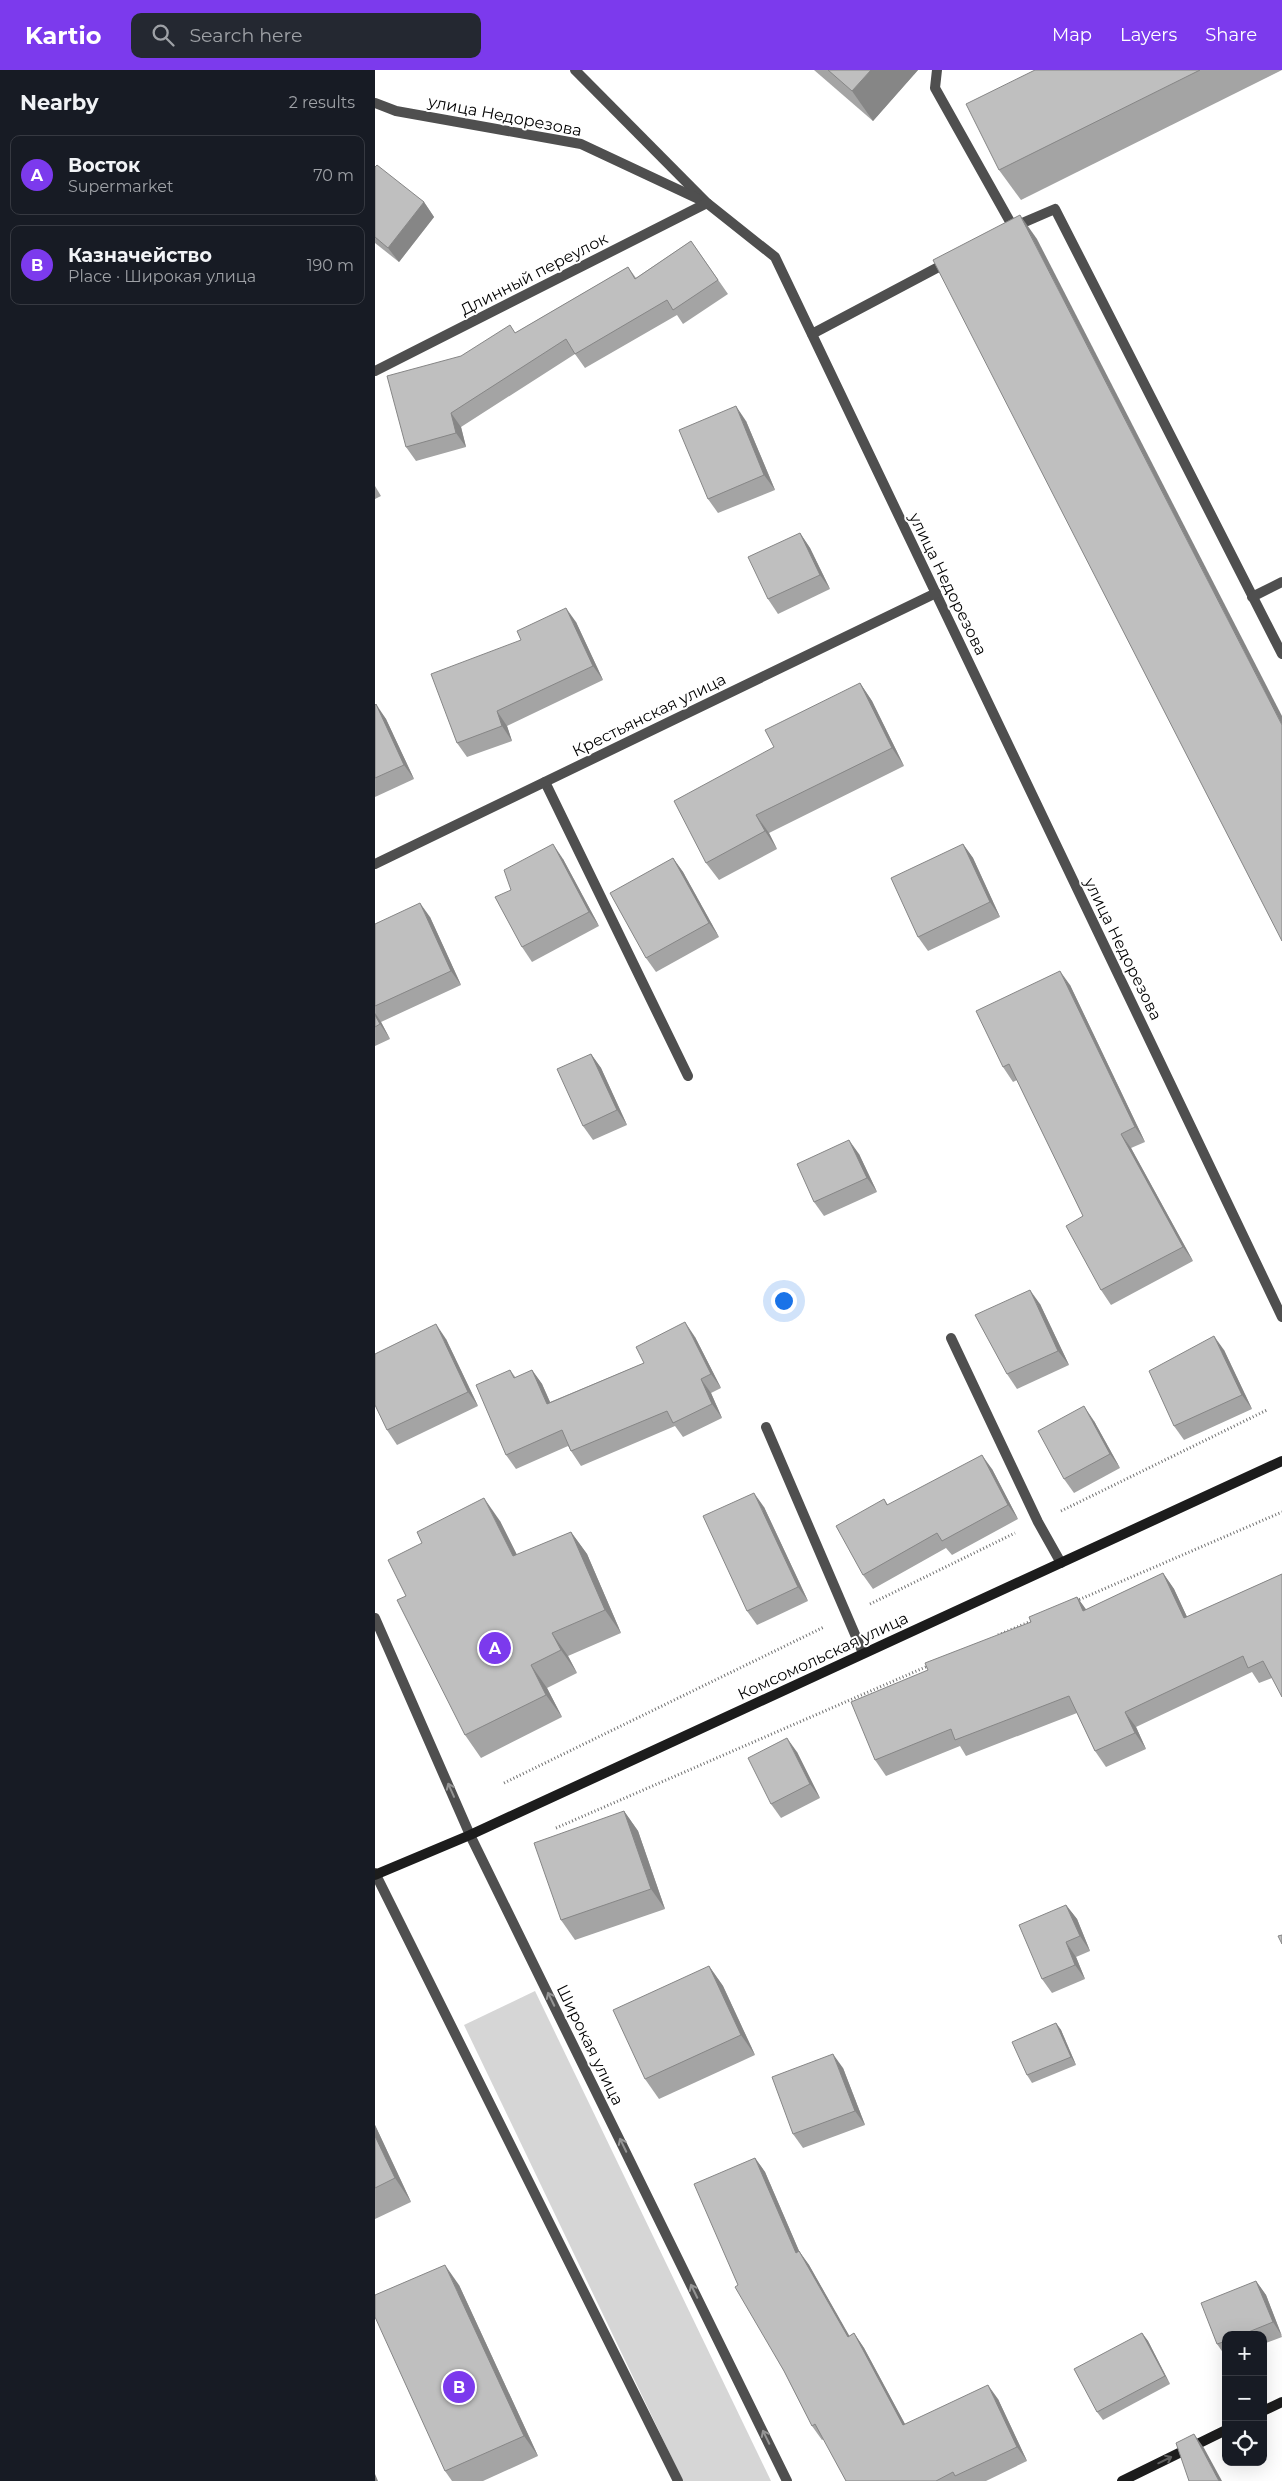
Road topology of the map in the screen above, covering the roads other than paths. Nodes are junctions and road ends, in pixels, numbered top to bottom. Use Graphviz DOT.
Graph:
graph roads {
  1 [pos="575,70"];
  2 [pos="937,70"];
  3 [pos="375,103"];
  4 [pos="707,203"];
  5 [pos="961,255"];
  6 [pos="812,334"];
  7 [pos="375,371"];
  8 [pos="1282,582"];
  9 [pos="936,593"];
  10 [pos="1252,597"];
  11 [pos="1282,654"];
  12 [pos="545,782"];
  13 [pos="375,864"];
  14 [pos="688,1076"];
  15 [pos="1282,1317"];
  16 [pos="951,1338"];
  17 [pos="766,1427"];
  18 [pos="1282,1461"];
  19 [pos="1061,1562"];
  20 [pos="375,1618"];
  21 [pos="863,1653"];
  22 [pos="470,1835"];
  23 [pos="375,1874"];
  24 [pos="1282,2402"];
  25 [pos="1267,2410"];
  26 [pos="1222,2432"];
  27 [pos="677,2481"];
  28 [pos="787,2481"];
  29 [pos="1122,2481"];
  1 -- 4 [label="street"];
  2 -- 10 [label="street"];
  3 -- 4 [label="street, улица Недорезова"];
  4 -- 6 [label="street, улица Недорезова"];
  4 -- 7 [label="street, Длинный переулок"];
  5 -- 6 [label="street"];
  6 -- 9 [label="street, улица Недорезова"];
  8 -- 10 [label="street"];
  9 -- 12 [label="street, Крестьянская улица"];
  9 -- 15 [label="street, улица Недорезова"];
  10 -- 11 [label="street"];
  12 -- 13 [label="street, Крестьянская улица"];
  12 -- 14 [label="street"];
  16 -- 19 [label="street"];
  17 -- 21 [label="street"];
  18 -- 19 [label="main road, Комсомольская улица"];
  19 -- 21 [label="main road, Комсомольская улица"];
  22 -- 20 [label="street, Широкая улица, one-way"];
  21 -- 22 [label="main road, Комсомольская улица"];
  22 -- 23 [label="main road, Комсомольская улица"];
  28 -- 22 [label="street, Широкая улица, one-way"];
  23 -- 27 [label="street"];
  24 -- 25 [label="main road"];
  29 -- 26 [label="main road, one-way"];
}
